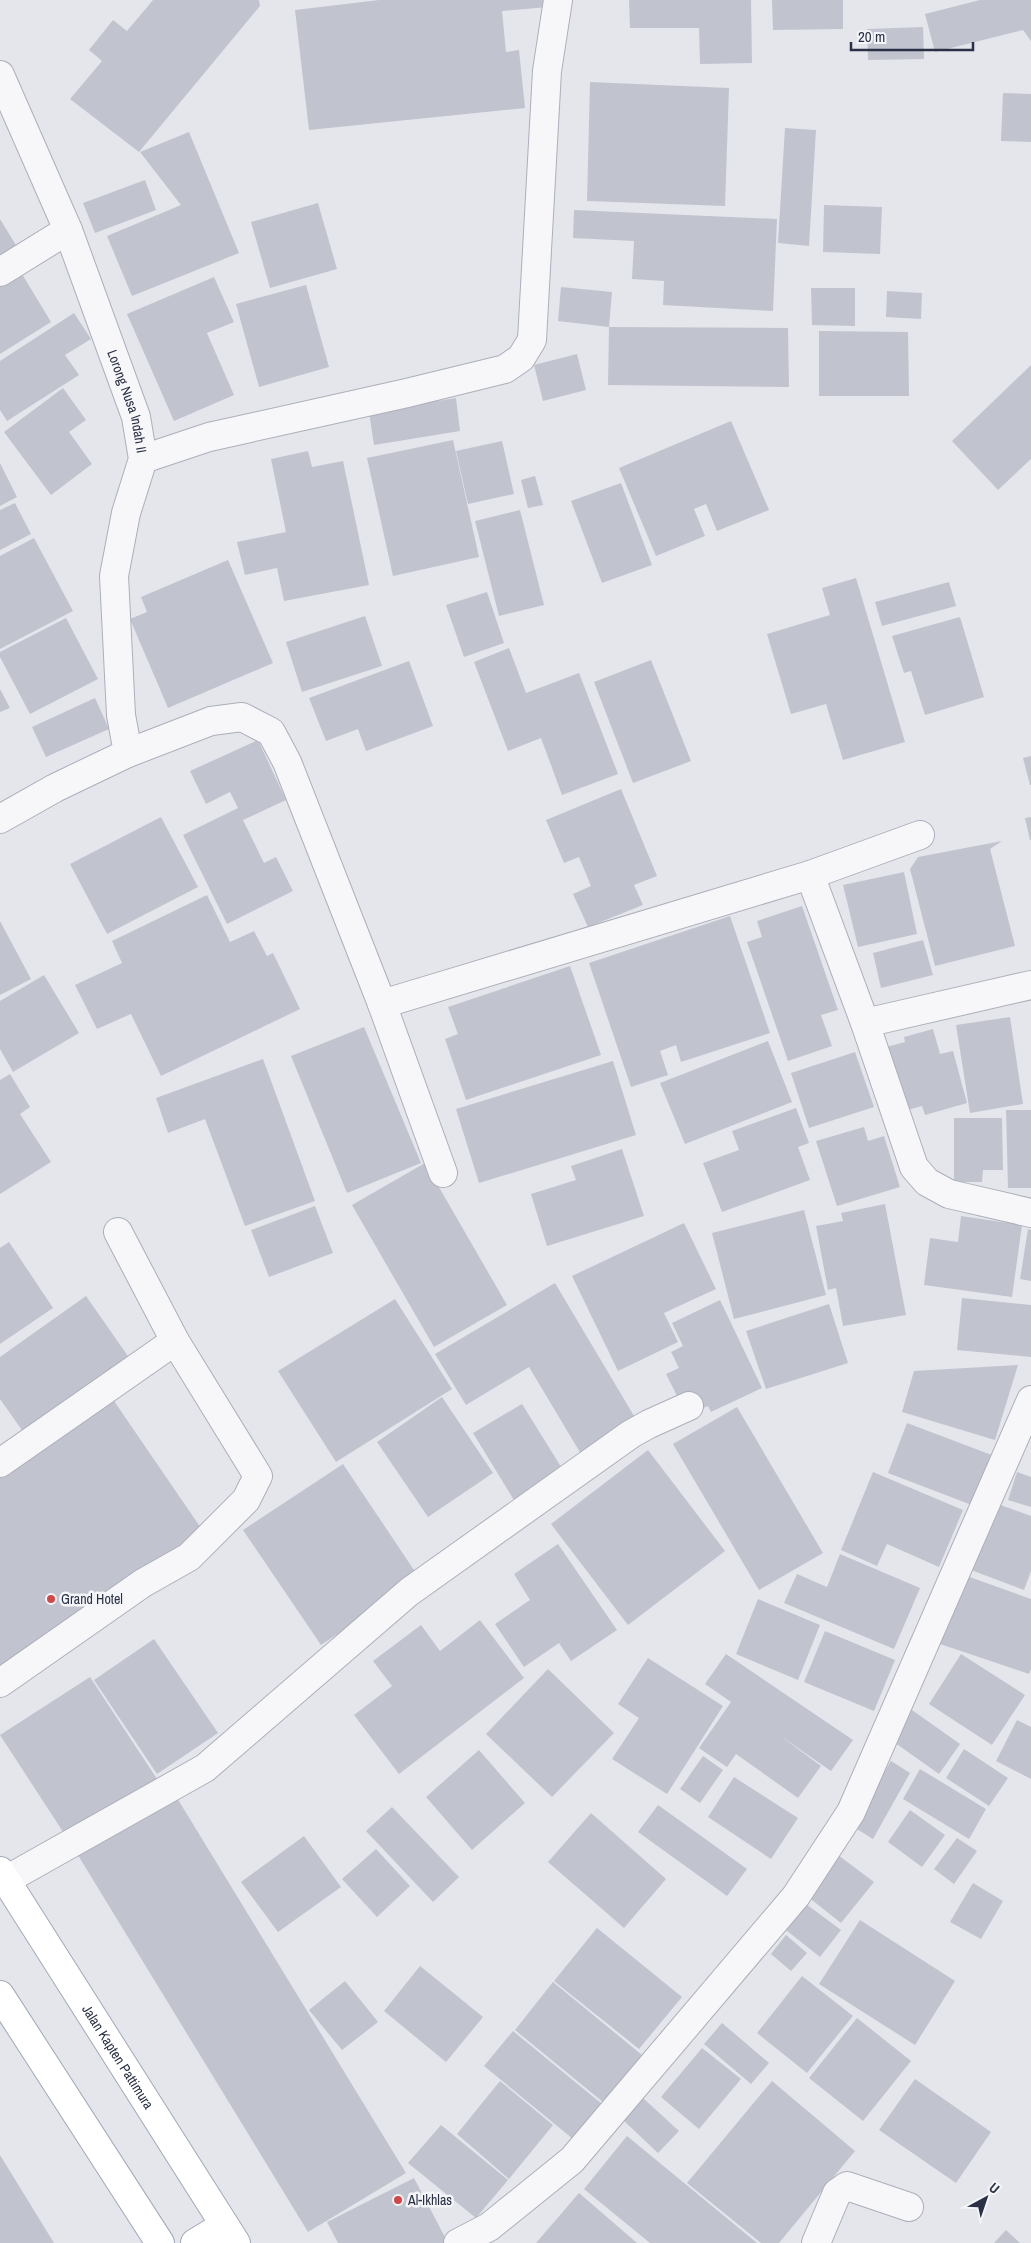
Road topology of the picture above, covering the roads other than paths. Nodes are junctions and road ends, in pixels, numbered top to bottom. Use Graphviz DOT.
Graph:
graph roads {
  1 [pos="558,0"];
  2 [pos="0,75"];
  3 [pos="68,230"];
  4 [pos="0,272"];
  5 [pos="143,459"];
  6 [pos="128,753"];
  7 [pos="0,819"];
  8 [pos="920,835"];
  9 [pos="810,875"];
  10 [pos="1031,986"];
  11 [pos="382,1004"];
  12 [pos="865,1023"];
  13 [pos="443,1173"];
  14 [pos="1031,1213"];
  15 [pos="118,1232"];
  16 [pos="175,1341"];
  17 [pos="1031,1400"];
  18 [pos="689,1406"];
  19 [pos="0,1463"];
  20 [pos="0,1683"];
  21 [pos="3,1876"];
  22 [pos="0,1995"];
  23 [pos="909,2207"];
  24 [pos="230,2234"];
  25 [pos="160,2243"];
  26 [pos="195,2243"];
  27 [pos="458,2243"];
  28 [pos="816,2243"];
  1 -- 5 [label="street"];
  2 -- 3 [label="street, Lorong Nusa Indah II"];
  3 -- 4 [label="street"];
  3 -- 5 [label="street, Lorong Nusa Indah II"];
  5 -- 6 [label="street, Lorong Nusa Indah II"];
  6 -- 7 [label="street"];
  6 -- 11 [label="street"];
  8 -- 9 [label="street"];
  9 -- 11 [label="street"];
  9 -- 12 [label="street"];
  10 -- 12 [label="street"];
  11 -- 13 [label="street"];
  12 -- 14 [label="street"];
  15 -- 16 [label="street"];
  16 -- 19 [label="street"];
  16 -- 20 [label="street"];
  17 -- 27 [label="street"];
  18 -- 21 [label="street"];
  21 -- 24 [label="main road, Jalan Kapten Pattimura"];
  22 -- 25 [label="main road"];
  23 -- 28 [label="street"];
  24 -- 26 [label="main road"];
}
